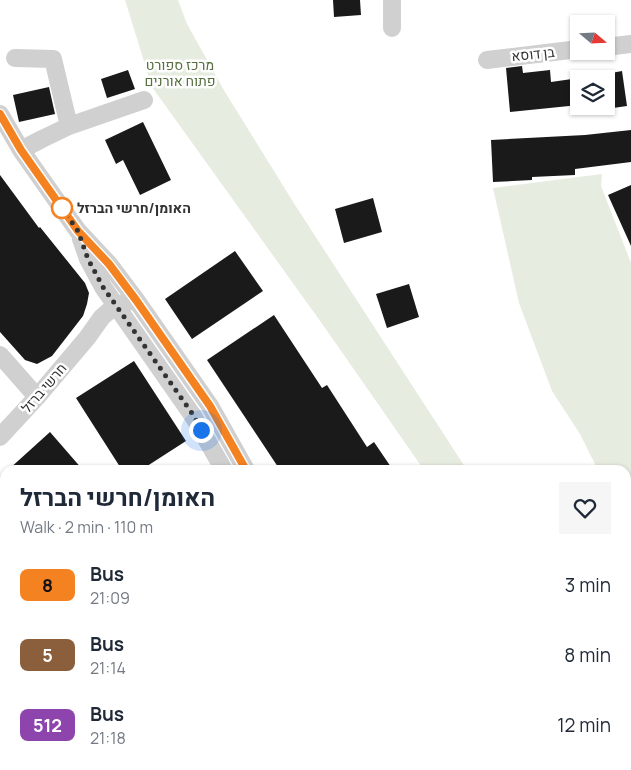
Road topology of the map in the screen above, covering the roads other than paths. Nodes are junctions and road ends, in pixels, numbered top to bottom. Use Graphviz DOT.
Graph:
graph roads {
  1 [pos="392,0"];
  2 [pos="392,28"];
  3 [pos="631,44"];
  4 [pos="615,46"];
  5 [pos="570,50"];
  6 [pos="15,58"];
  7 [pos="487,60"];
  8 [pos="144,100"];
  9 [pos="0,114"];
  10 [pos="69,126"];
  11 [pos="0,127"];
  12 [pos="21,150"];
  13 [pos="78,231"];
  14 [pos="136,300"];
  15 [pos="120,312"];
  16 [pos="0,355"];
  17 [pos="37,397"];
  18 [pos="0,437"];
  19 [pos="221,465"];
  20 [pos="243,465"];
  1 -- 2 [label="street"];
  3 -- 4 [label="street"];
  5 -- 7 [label="street, בן דוסא"];
  6 -- 10 [label="street"];
  8 -- 10 [label="street"];
  9 -- 12 [label="street"];
  10 -- 12 [label="street"];
  11 -- 12 [label="street"];
  12 -- 13 [label="street"];
  13 -- 14 [label="street"];
  13 -- 15 [label="street"];
  14 -- 15 [label="street, חרשי ברזל"];
  14 -- 20 [label="street"];
  15 -- 17 [label="street, חרשי ברזל"];
  15 -- 19 [label="street"];
  16 -- 17 [label="street"];
  17 -- 18 [label="street, חרשי ברזל"];
}
